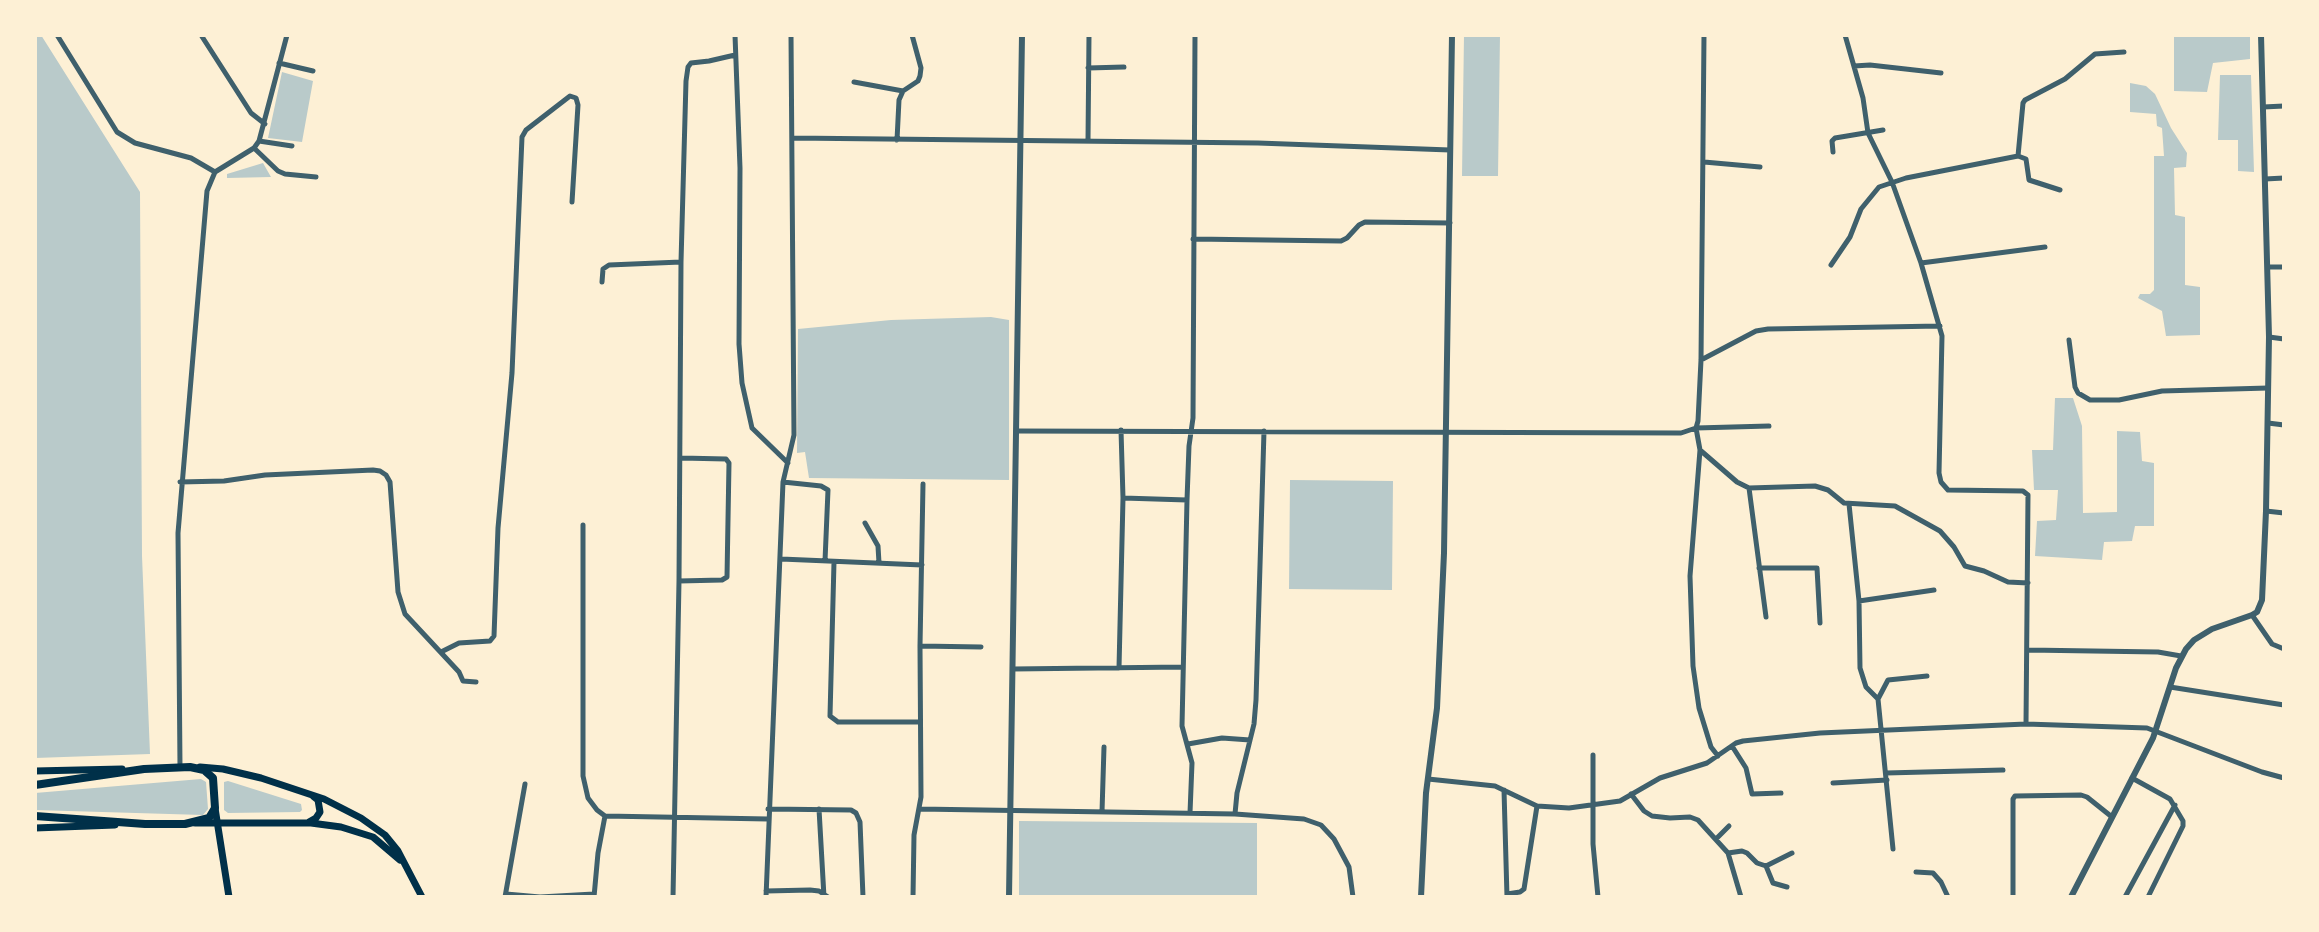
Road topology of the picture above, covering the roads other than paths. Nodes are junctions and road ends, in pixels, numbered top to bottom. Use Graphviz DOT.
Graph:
graph roads {
  1 [pos="57,35"];
  2 [pos="201,35"];
  3 [pos="287,35"];
  4 [pos="735,35"];
  5 [pos="791,35"];
  6 [pos="912,35"];
  7 [pos="1022,35"];
  8 [pos="1089,35"];
  9 [pos="1195,35"];
  10 [pos="1452,35"];
  11 [pos="1704,35"];
  12 [pos="1845,35"];
  13 [pos="2261,35"];
  14 [pos="2124,52"];
  15 [pos="735,55"];
  16 [pos="279,63"];
  17 [pos="1854,66"];
  18 [pos="1124,67"];
  19 [pos="1088,68"];
  20 [pos="313,71"];
  21 [pos="1941,73"];
  22 [pos="853,82"];
  23 [pos="902,91"];
  24 [pos="2284,106"];
  25 [pos="2263,107"];
  26 [pos="265,124"];
  27 [pos="1883,130"];
  28 [pos="1868,133"];
  29 [pos="792,138"];
  30 [pos="897,140"];
  31 [pos="1020,140"];
  32 [pos="259,141"];
  33 [pos="1088,141"];
  34 [pos="1194,142"];
  35 [pos="292,146"];
  36 [pos="254,148"];
  37 [pos="1450,150"];
  38 [pos="1833,152"];
  39 [pos="2018,156"];
  40 [pos="1704,162"];
  41 [pos="1760,167"];
  42 [pos="215,172"];
  43 [pos="316,177"];
  44 [pos="2284,178"];
  45 [pos="2265,179"];
  46 [pos="1892,182"];
  47 [pos="2060,190"];
  48 [pos="572,202"];
  49 [pos="1450,223"];
  50 [pos="1193,239"];
  51 [pos="2045,247"];
  52 [pos="681,262"];
  53 [pos="1921,263"];
  54 [pos="1831,265"];
  55 [pos="2268,267"];
  56 [pos="2284,267"];
  57 [pos="601,282"];
  58 [pos="1940,326"];
  59 [pos="2269,337"];
  60 [pos="2284,339"];
  61 [pos="2069,340"];
  62 [pos="1701,360"];
  63 [pos="2268,388"];
  64 [pos="2268,423"];
  65 [pos="2284,425"];
  66 [pos="1769,426"];
  67 [pos="1696,429"];
  68 [pos="1121,430"];
  69 [pos="1016,431"];
  70 [pos="1192,431"];
  71 [pos="1264,431"];
  72 [pos="1445,433"];
  73 [pos="1700,450"];
  74 [pos="681,458"];
  75 [pos="788,463"];
  76 [pos="180,482"];
  77 [pos="783,482"];
  78 [pos="923,484"];
  79 [pos="1749,488"];
  80 [pos="1123,498"];
  81 [pos="1187,500"];
  82 [pos="1849,504"];
  83 [pos="2266,511"];
  84 [pos="2284,513"];
  85 [pos="865,523"];
  86 [pos="583,525"];
  87 [pos="781,559"];
  88 [pos="825,561"];
  89 [pos="834,562"];
  90 [pos="879,563"];
  91 [pos="922,565"];
  92 [pos="1759,568"];
  93 [pos="680,581"];
  94 [pos="2028,583"];
  95 [pos="1934,590"];
  96 [pos="1858,601"];
  97 [pos="2252,615"];
  98 [pos="1766,617"];
  99 [pos="1820,623"];
  100 [pos="920,646"];
  101 [pos="981,647"];
  102 [pos="2284,649"];
  103 [pos="2028,650"];
  104 [pos="441,652"];
  105 [pos="2181,656"];
  106 [pos="1183,667"];
  107 [pos="1119,668"];
  108 [pos="1013,669"];
  109 [pos="1927,677"];
  110 [pos="475,682"];
  111 [pos="2170,687"];
  112 [pos="1878,699"];
  113 [pos="2284,705"];
  114 [pos="919,722"];
  115 [pos="2026,724"];
  116 [pos="1882,730"];
  117 [pos="2157,730"];
  118 [pos="1250,740"];
  119 [pos="1188,744"];
  120 [pos="1732,746"];
  121 [pos="1104,747"];
  122 [pos="1593,755"];
  123 [pos="1718,755"];
  124 [pos="180,767"];
  125 [pos="190,767"];
  126 [pos="144,769"];
  127 [pos="35,771"];
  128 [pos="2003,771"];
  129 [pos="1887,776"];
  130 [pos="2132,778"];
  131 [pos="2284,778"];
  132 [pos="1428,779"];
  133 [pos="1833,783"];
  134 [pos="524,784"];
  135 [pos="35,785"];
  136 [pos="1504,790"];
  137 [pos="1781,793"];
  138 [pos="1631,794"];
  139 [pos="312,795"];
  140 [pos="1593,805"];
  141 [pos="2175,805"];
  142 [pos="1537,806"];
  143 [pos="215,808"];
  144 [pos="768,809"];
  145 [pos="820,809"];
  146 [pos="919,809"];
  147 [pos="1011,811"];
  148 [pos="1102,812"];
  149 [pos="1190,813"];
  150 [pos="1236,814"];
  151 [pos="35,816"];
  152 [pos="605,816"];
  153 [pos="674,817"];
  154 [pos="2112,817"];
  155 [pos="768,819"];
  156 [pos="216,823"];
  157 [pos="305,823"];
  158 [pos="145,824"];
  159 [pos="185,824"];
  160 [pos="1729,826"];
  161 [pos="35,828"];
  162 [pos="1716,839"];
  163 [pos="1893,849"];
  164 [pos="1728,853"];
  165 [pos="1792,853"];
  166 [pos="1766,866"];
  167 [pos="1916,873"];
  168 [pos="412,875"];
  169 [pos="1787,887"];
  170 [pos="766,894"];
  171 [pos="1507,895"];
  172 [pos="505,896"];
  173 [pos="594,896"];
  174 [pos="826,896"];
  175 [pos="229,897"];
  176 [pos="422,897"];
  177 [pos="673,897"];
  178 [pos="863,897"];
  179 [pos="913,897"];
  180 [pos="1009,897"];
  181 [pos="1353,897"];
  182 [pos="1421,897"];
  183 [pos="1598,897"];
  184 [pos="1741,897"];
  185 [pos="1948,897"];
  186 [pos="2013,897"];
  187 [pos="2071,897"];
  188 [pos="2124,897"];
  189 [pos="2148,897"];
  1 -- 42 [label="street"];
  2 -- 26 [label="street"];
  3 -- 16 [label="street"];
  4 -- 15 [label="street"];
  5 -- 29 [label="street"];
  6 -- 23 [label="street"];
  7 -- 31 [label="street"];
  8 -- 19 [label="street"];
  9 -- 34 [label="street"];
  10 -- 37 [label="street"];
  11 -- 40 [label="street"];
  12 -- 17 [label="street"];
  13 -- 25 [label="street"];
  14 -- 39 [label="street"];
  15 -- 52 [label="street"];
  15 -- 75 [label="street"];
  16 -- 20 [label="street"];
  16 -- 26 [label="street"];
  17 -- 21 [label="street"];
  17 -- 28 [label="street"];
  18 -- 19 [label="street"];
  19 -- 33 [label="street"];
  22 -- 23 [label="street"];
  23 -- 30 [label="street"];
  24 -- 25 [label="street"];
  25 -- 45 [label="street"];
  26 -- 32 [label="street"];
  27 -- 28 [label="street"];
  28 -- 38 [label="street"];
  28 -- 46 [label="street"];
  29 -- 30 [label="street"];
  29 -- 75 [label="street"];
  30 -- 31 [label="street"];
  31 -- 33 [label="street"];
  31 -- 69 [label="street"];
  32 -- 35 [label="street"];
  32 -- 36 [label="street"];
  33 -- 34 [label="street"];
  34 -- 37 [label="street"];
  34 -- 50 [label="street"];
  36 -- 42 [label="street"];
  36 -- 43 [label="street"];
  37 -- 49 [label="street"];
  39 -- 46 [label="street"];
  39 -- 47 [label="street"];
  40 -- 41 [label="street"];
  40 -- 62 [label="street"];
  42 -- 76 [label="street"];
  44 -- 45 [label="street"];
  45 -- 55 [label="street"];
  46 -- 53 [label="street"];
  46 -- 54 [label="street"];
  48 -- 104 [label="street"];
  49 -- 50 [label="street"];
  49 -- 72 [label="street"];
  50 -- 70 [label="street"];
  51 -- 53 [label="street"];
  52 -- 57 [label="street"];
  52 -- 74 [label="street"];
  53 -- 58 [label="street"];
  55 -- 56 [label="street"];
  55 -- 59 [label="street"];
  58 -- 62 [label="street"];
  58 -- 94 [label="street"];
  59 -- 60 [label="street"];
  59 -- 63 [label="street"];
  61 -- 63 [label="street"];
  62 -- 67 [label="street"];
  63 -- 64 [label="street"];
  64 -- 65 [label="street"];
  64 -- 83 [label="street"];
  66 -- 67 [label="street"];
  67 -- 72 [label="street"];
  67 -- 73 [label="street"];
  68 -- 69 [label="street"];
  68 -- 70 [label="street"];
  68 -- 80 [label="street"];
  69 -- 108 [label="street"];
  70 -- 71 [label="street"];
  70 -- 81 [label="street"];
  71 -- 72 [label="street"];
  71 -- 118 [label="street"];
  72 -- 132 [label="street"];
  73 -- 79 [label="street"];
  73 -- 123 [label="street"];
  74 -- 93 [label="street"];
  74 -- 93 [label="street"];
  75 -- 77 [label="street"];
  76 -- 104 [label="street"];
  76 -- 124 [label="street"];
  77 -- 87 [label="street"];
  77 -- 88 [label="street"];
  78 -- 91 [label="street"];
  79 -- 82 [label="street"];
  79 -- 92 [label="street"];
  80 -- 81 [label="street"];
  80 -- 107 [label="street"];
  81 -- 106 [label="street"];
  82 -- 94 [label="street"];
  82 -- 96 [label="street"];
  83 -- 84 [label="street"];
  83 -- 97 [label="street"];
  85 -- 90 [label="street"];
  86 -- 152 [label="street"];
  87 -- 88 [label="street"];
  87 -- 144 [label="street"];
  88 -- 89 [label="street"];
  89 -- 90 [label="street"];
  89 -- 114 [label="street"];
  90 -- 91 [label="street"];
  91 -- 100 [label="street"];
  92 -- 98 [label="street"];
  92 -- 99 [label="street"];
  93 -- 153 [label="street"];
  94 -- 103 [label="street"];
  95 -- 96 [label="street"];
  96 -- 112 [label="street"];
  97 -- 102 [label="street"];
  97 -- 105 [label="street"];
  100 -- 101 [label="street"];
  100 -- 114 [label="street"];
  103 -- 105 [label="street"];
  103 -- 115 [label="street"];
  104 -- 110 [label="street"];
  105 -- 111 [label="street"];
  106 -- 107 [label="street"];
  106 -- 119 [label="street"];
  107 -- 108 [label="street"];
  108 -- 147 [label="street"];
  109 -- 112 [label="street"];
  111 -- 113 [label="street"];
  111 -- 117 [label="street"];
  112 -- 116 [label="street"];
  114 -- 146 [label="street"];
  115 -- 116 [label="street"];
  115 -- 117 [label="street"];
  116 -- 120 [label="street"];
  116 -- 129 [label="street"];
  117 -- 130 [label="street"];
  117 -- 131 [label="street"];
  118 -- 119 [label="street"];
  118 -- 150 [label="street"];
  119 -- 149 [label="street"];
  120 -- 123 [label="street"];
  120 -- 137 [label="street"];
  121 -- 148 [label="street"];
  122 -- 140 [label="street"];
  123 -- 138 [label="street"];
  124 -- 125 [label="main road"];
  124 -- 126 [label="main road"];
  125 -- 139 [label="main road"];
  125 -- 143 [label="main road"];
  126 -- 127 [label="main road"];
  126 -- 135 [label="main road"];
  128 -- 129 [label="street"];
  129 -- 133 [label="street"];
  129 -- 163 [label="street"];
  130 -- 141 [label="street"];
  130 -- 154 [label="street"];
  132 -- 136 [label="street"];
  132 -- 182 [label="street"];
  134 -- 172 [label="street"];
  136 -- 142 [label="street"];
  136 -- 171 [label="street"];
  138 -- 140 [label="street"];
  138 -- 162 [label="street"];
  139 -- 157 [label="main road"];
  139 -- 168 [label="main road"];
  140 -- 142 [label="street"];
  140 -- 183 [label="street"];
  141 -- 188 [label="street"];
  141 -- 189 [label="street"];
  142 -- 171 [label="street"];
  143 -- 156 [label="main road"];
  143 -- 159 [label="main road"];
  144 -- 145 [label="street"];
  144 -- 155 [label="street"];
  145 -- 174 [label="street"];
  145 -- 178 [label="street"];
  146 -- 147 [label="street"];
  146 -- 179 [label="street"];
  147 -- 148 [label="street"];
  147 -- 180 [label="street"];
  148 -- 149 [label="street"];
  149 -- 150 [label="street"];
  150 -- 181 [label="street"];
  151 -- 158 [label="main road"];
  152 -- 153 [label="street"];
  152 -- 173 [label="street"];
  153 -- 155 [label="street"];
  153 -- 177 [label="street"];
  154 -- 186 [label="street"];
  154 -- 187 [label="street"];
  155 -- 170 [label="street"];
  156 -- 157 [label="main road"];
  156 -- 159 [label="main road"];
  156 -- 175 [label="main road"];
  157 -- 168 [label="main road"];
  158 -- 159 [label="main road"];
  158 -- 161 [label="main road"];
  160 -- 162 [label="street"];
  162 -- 164 [label="street"];
  164 -- 166 [label="street"];
  164 -- 184 [label="street"];
  165 -- 166 [label="street"];
  166 -- 169 [label="street"];
  167 -- 185 [label="street"];
  168 -- 176 [label="main road"];
  170 -- 174 [label="street"];
  172 -- 173 [label="street"];
}
